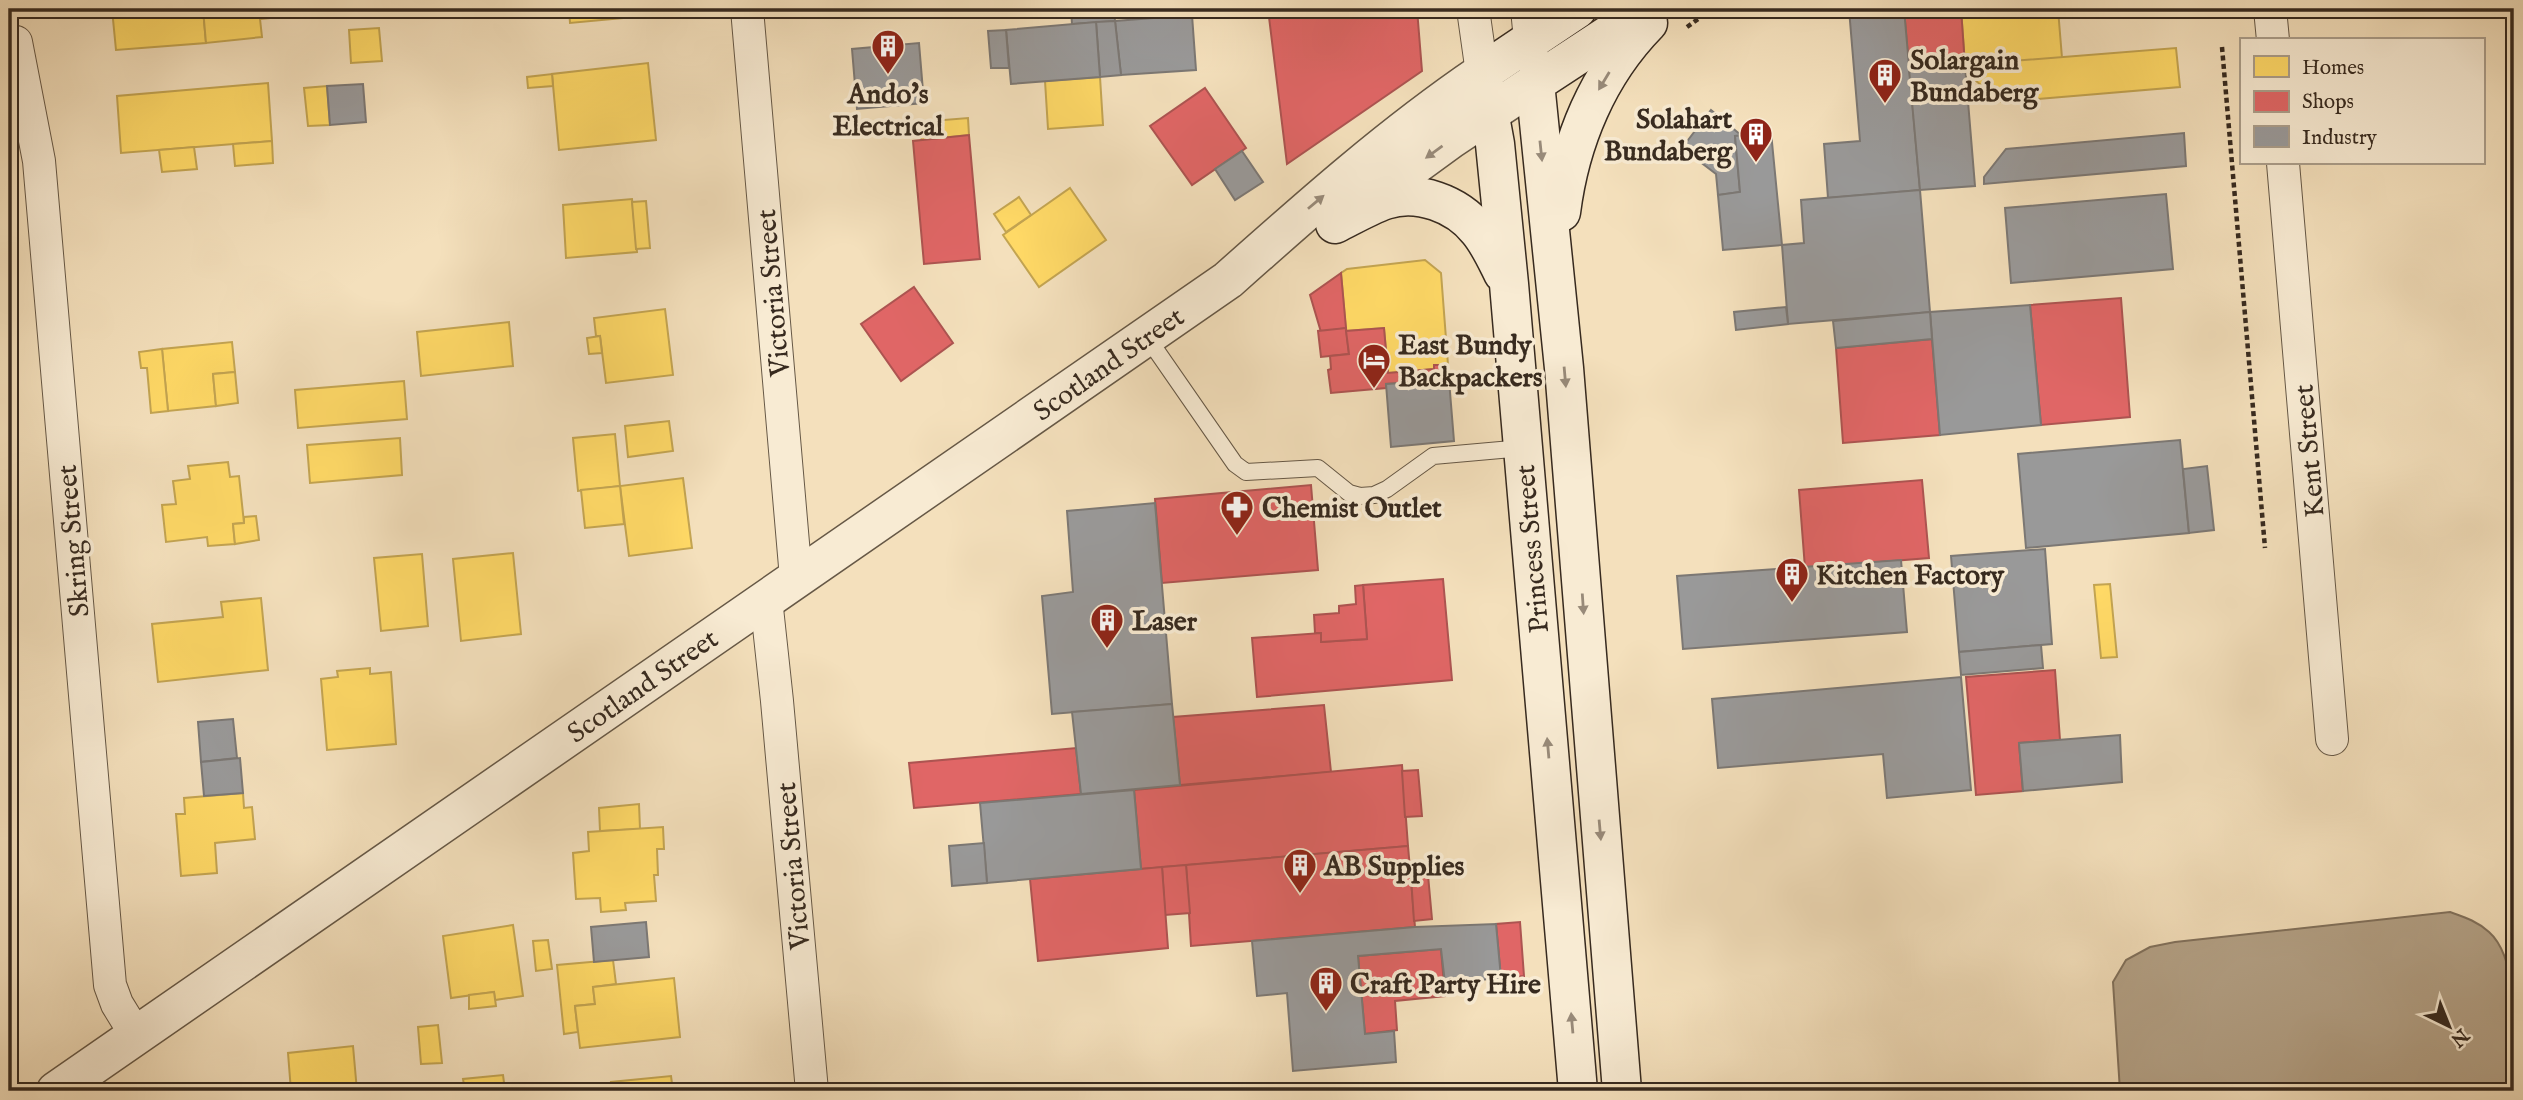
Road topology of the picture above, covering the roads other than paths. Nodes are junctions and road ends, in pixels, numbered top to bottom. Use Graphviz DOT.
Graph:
graph roads {
  1 [pos="747,9"];
  2 [pos="1473,9"];
  3 [pos="1577,9"];
  4 [pos="1647,9"];
  5 [pos="1662,9"];
  6 [pos="2270,9"];
  7 [pos="1529,25"];
  8 [pos="2273,38"];
  9 [pos="16,43"];
  10 [pos="1482,73"];
  11 [pos="1535,83"];
  12 [pos="1490,113"];
  13 [pos="2283,164"];
  14 [pos="1335,224"];
  15 [pos="1554,267"];
  16 [pos="1228,280"];
  17 [pos="1510,284"];
  18 [pos="1147,337"];
  19 [pos="1522,448"];
  20 [pos="781,588"];
  21 [pos="2332,739"];
  22 [pos="136,1035"];
  23 [pos="56,1091"];
  24 [pos="812,1091"];
  25 [pos="1578,1091"];
  26 [pos="1622,1091"];
  1 -- 20 [label="street, Victoria Street"];
  2 -- 10 [label="street, Princess Street"];
  3 -- 7 [label="main road, Scotland Street"];
  4 -- 11 [label="main road, Scotland Street"];
  5 -- 15 [label="main road, one-way"];
  6 -- 8 [label="street"];
  7 -- 10 [label="main road, Scotland Street"];
  7 -- 11 [label="street, Princess Street"];
  9 -- 22 [label="street, Skring Street"];
  10 -- 12 [label="main road, Princess Street"];
  16 -- 10 [label="main road, Scotland Street, one-way"];
  11 -- 12 [label="main road, Scotland Street"];
  11 -- 15 [label="main road, Princess Street, one-way"];
  12 -- 14 [label="main road, Scotland Street, one-way"];
  12 -- 17 [label="main road, Princess Street"];
  13 -- 21 [label="street, Kent Street"];
  14 -- 16 [label="main road, Scotland Street"];
  14 -- 17 [label="main road"];
  15 -- 26 [label="main road, Princess Street, one-way"];
  16 -- 18 [label="main road, Scotland Street"];
  17 -- 19 [label="main road, Princess Street"];
  18 -- 19 [label="lane"];
  18 -- 20 [label="main road, Scotland Street"];
  25 -- 19 [label="main road, Princess Street, one-way"];
  20 -- 22 [label="main road, Scotland Street"];
  20 -- 24 [label="street, Victoria Street"];
  22 -- 23 [label="main road, Scotland Street"];
}
